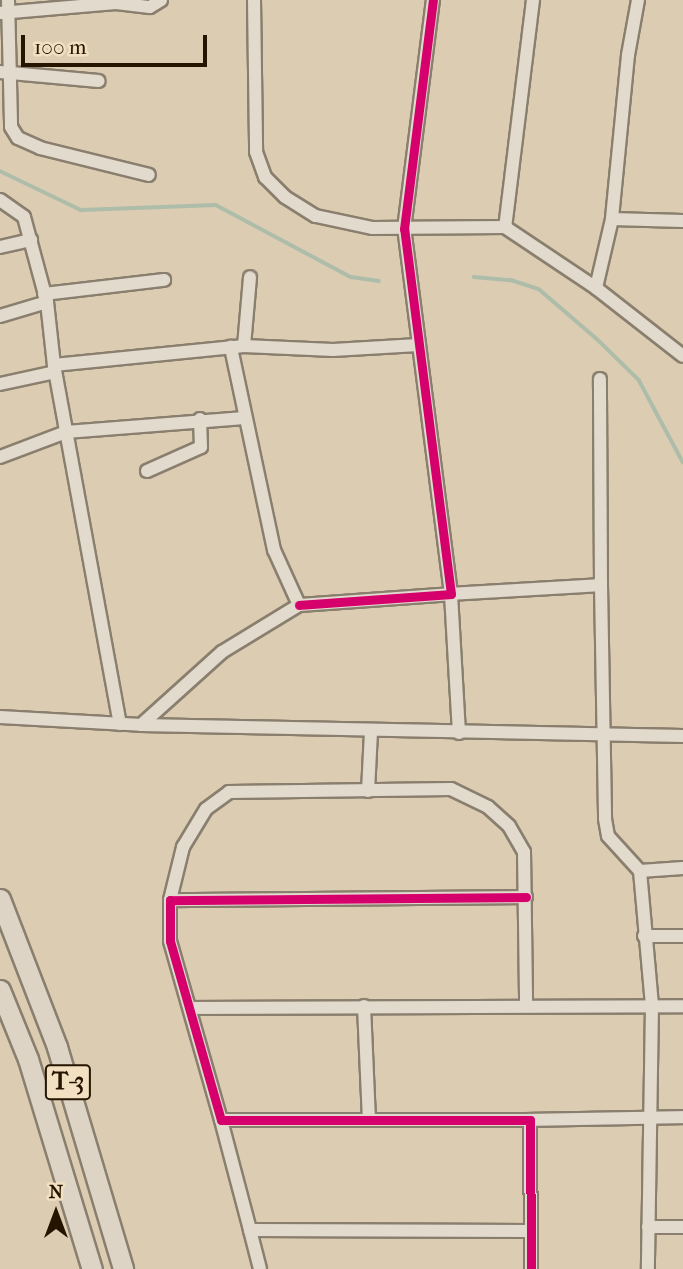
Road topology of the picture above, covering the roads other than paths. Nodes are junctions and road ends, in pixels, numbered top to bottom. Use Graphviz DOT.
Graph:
graph roads {
  1 [pos="8,0"];
  2 [pos="162,0"];
  3 [pos="254,0"];
  4 [pos="433,0"];
  5 [pos="533,0"];
  6 [pos="638,0"];
  7 [pos="5,14"];
  8 [pos="6,72"];
  9 [pos="99,81"];
  10 [pos="149,175"];
  11 [pos="0,200"];
  12 [pos="612,219"];
  13 [pos="683,221"];
  14 [pos="505,227"];
  15 [pos="404,229"];
  16 [pos="31,240"];
  17 [pos="0,247"];
  18 [pos="250,277"];
  19 [pos="164,280"];
  20 [pos="596,288"];
  21 [pos="46,298"];
  22 [pos="0,316"];
  23 [pos="418,345"];
  24 [pos="237,347"];
  25 [pos="683,356"];
  26 [pos="55,369"];
  27 [pos="600,379"];
  28 [pos="0,384"];
  29 [pos="244,418"];
  30 [pos="200,419"];
  31 [pos="66,432"];
  32 [pos="0,457"];
  33 [pos="147,471"];
  34 [pos="601,585"];
  35 [pos="452,594"];
  36 [pos="299,605"];
  37 [pos="0,718"];
  38 [pos="120,724"];
  39 [pos="141,725"];
  40 [pos="371,731"];
  41 [pos="459,733"];
  42 [pos="606,735"];
  43 [pos="683,736"];
  44 [pos="368,791"];
  45 [pos="683,869"];
  46 [pos="640,871"];
  47 [pos="526,897"];
  48 [pos="0,900"];
  49 [pos="170,901"];
  50 [pos="644,936"];
  51 [pos="683,936"];
  52 [pos="0,990"];
  53 [pos="526,1004"];
  54 [pos="364,1006"];
  55 [pos="652,1006"];
  56 [pos="683,1006"];
  57 [pos="191,1008"];
  58 [pos="648,1117"];
  59 [pos="683,1117"];
  60 [pos="221,1120"];
  61 [pos="369,1120"];
  62 [pos="530,1120"];
  63 [pos="648,1227"];
  64 [pos="683,1227"];
  65 [pos="250,1230"];
  66 [pos="530,1231"];
  67 [pos="92,1269"];
  68 [pos="123,1269"];
  69 [pos="260,1269"];
  70 [pos="531,1269"];
  71 [pos="648,1269"];
  1 -- 7 [label="street"];
  2 -- 7 [label="street"];
  3 -- 15 [label="street"];
  4 -- 15 [label="street"];
  5 -- 14 [label="street"];
  6 -- 12 [label="street"];
  7 -- 8 [label="street"];
  8 -- 9 [label="street"];
  8 -- 10 [label="street"];
  11 -- 16 [label="street"];
  12 -- 13 [label="street"];
  12 -- 20 [label="street"];
  14 -- 15 [label="street"];
  14 -- 20 [label="street"];
  15 -- 23 [label="street"];
  16 -- 17 [label="street"];
  16 -- 21 [label="street"];
  18 -- 24 [label="street"];
  19 -- 21 [label="street"];
  20 -- 25 [label="street"];
  21 -- 22 [label="street"];
  21 -- 26 [label="street"];
  23 -- 24 [label="street"];
  23 -- 35 [label="street"];
  24 -- 26 [label="street"];
  24 -- 29 [label="street"];
  26 -- 28 [label="street"];
  26 -- 31 [label="street"];
  27 -- 34 [label="street"];
  29 -- 30 [label="street"];
  29 -- 36 [label="street"];
  30 -- 31 [label="street"];
  30 -- 33 [label="street"];
  31 -- 32 [label="street"];
  31 -- 38 [label="street"];
  34 -- 35 [label="street"];
  34 -- 42 [label="street"];
  35 -- 36 [label="street"];
  35 -- 41 [label="street"];
  36 -- 39 [label="street"];
  37 -- 38 [label="street"];
  38 -- 39 [label="street"];
  39 -- 40 [label="street"];
  40 -- 41 [label="street"];
  40 -- 44 [label="street"];
  41 -- 42 [label="street"];
  42 -- 43 [label="street"];
  42 -- 46 [label="street"];
  44 -- 47 [label="street"];
  44 -- 49 [label="street"];
  45 -- 46 [label="street"];
  46 -- 50 [label="street"];
  47 -- 49 [label="street"];
  47 -- 53 [label="street"];
  48 -- 68 [label="main road, T-3"];
  49 -- 57 [label="street"];
  50 -- 51 [label="street"];
  50 -- 55 [label="street"];
  52 -- 67 [label="main road, T-3"];
  53 -- 54 [label="street"];
  53 -- 55 [label="street"];
  54 -- 57 [label="street"];
  54 -- 61 [label="street"];
  55 -- 56 [label="street"];
  55 -- 58 [label="street"];
  57 -- 60 [label="street"];
  58 -- 59 [label="street"];
  58 -- 62 [label="street"];
  58 -- 63 [label="street"];
  60 -- 61 [label="street"];
  60 -- 65 [label="street"];
  61 -- 62 [label="street"];
  62 -- 66 [label="street"];
  63 -- 64 [label="street"];
  63 -- 71 [label="street"];
  65 -- 66 [label="street"];
  65 -- 69 [label="street"];
  66 -- 70 [label="street"];
}
